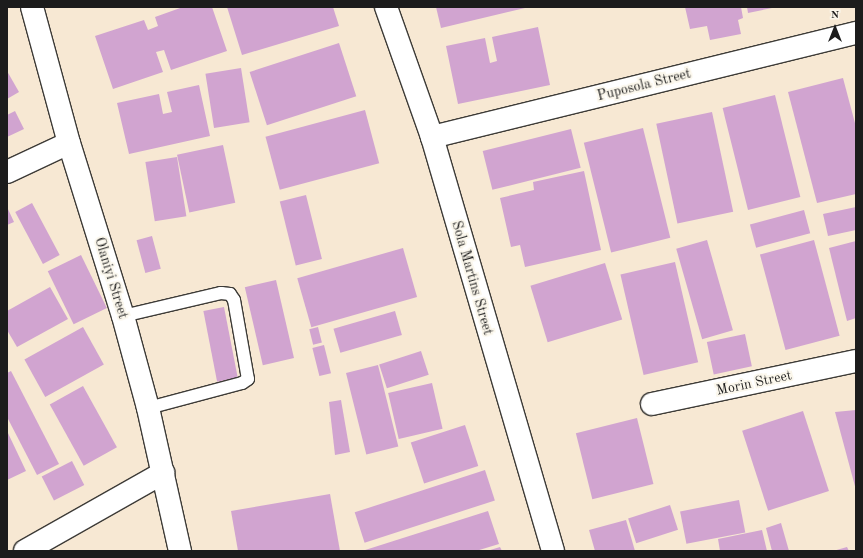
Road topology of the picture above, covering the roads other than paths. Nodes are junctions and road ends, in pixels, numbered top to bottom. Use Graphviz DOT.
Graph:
graph roads {
  1 [pos="32,7"];
  2 [pos="386,7"];
  3 [pos="856,33"];
  4 [pos="432,136"];
  5 [pos="70,143"];
  6 [pos="7,172"];
  7 [pos="123,316"];
  8 [pos="856,361"];
  9 [pos="652,404"];
  10 [pos="148,408"];
  11 [pos="163,474"];
  12 [pos="25,551"];
  13 [pos="180,551"];
  14 [pos="553,551"];
  1 -- 5 [label="street, Olaniyi Street"];
  2 -- 4 [label="street, Sola Martins Street"];
  3 -- 4 [label="street, Puposola Street"];
  4 -- 14 [label="street, Sola Martins Street"];
  5 -- 6 [label="street"];
  5 -- 7 [label="street, Olaniyi Street"];
  7 -- 10 [label="street, Olaniyi Street"];
  7 -- 10 [label="lane"];
  8 -- 9 [label="street, Morin Street"];
  10 -- 11 [label="street, Olaniyi Street"];
  11 -- 12 [label="street"];
  11 -- 13 [label="street, Olaniyi Street"];
}
